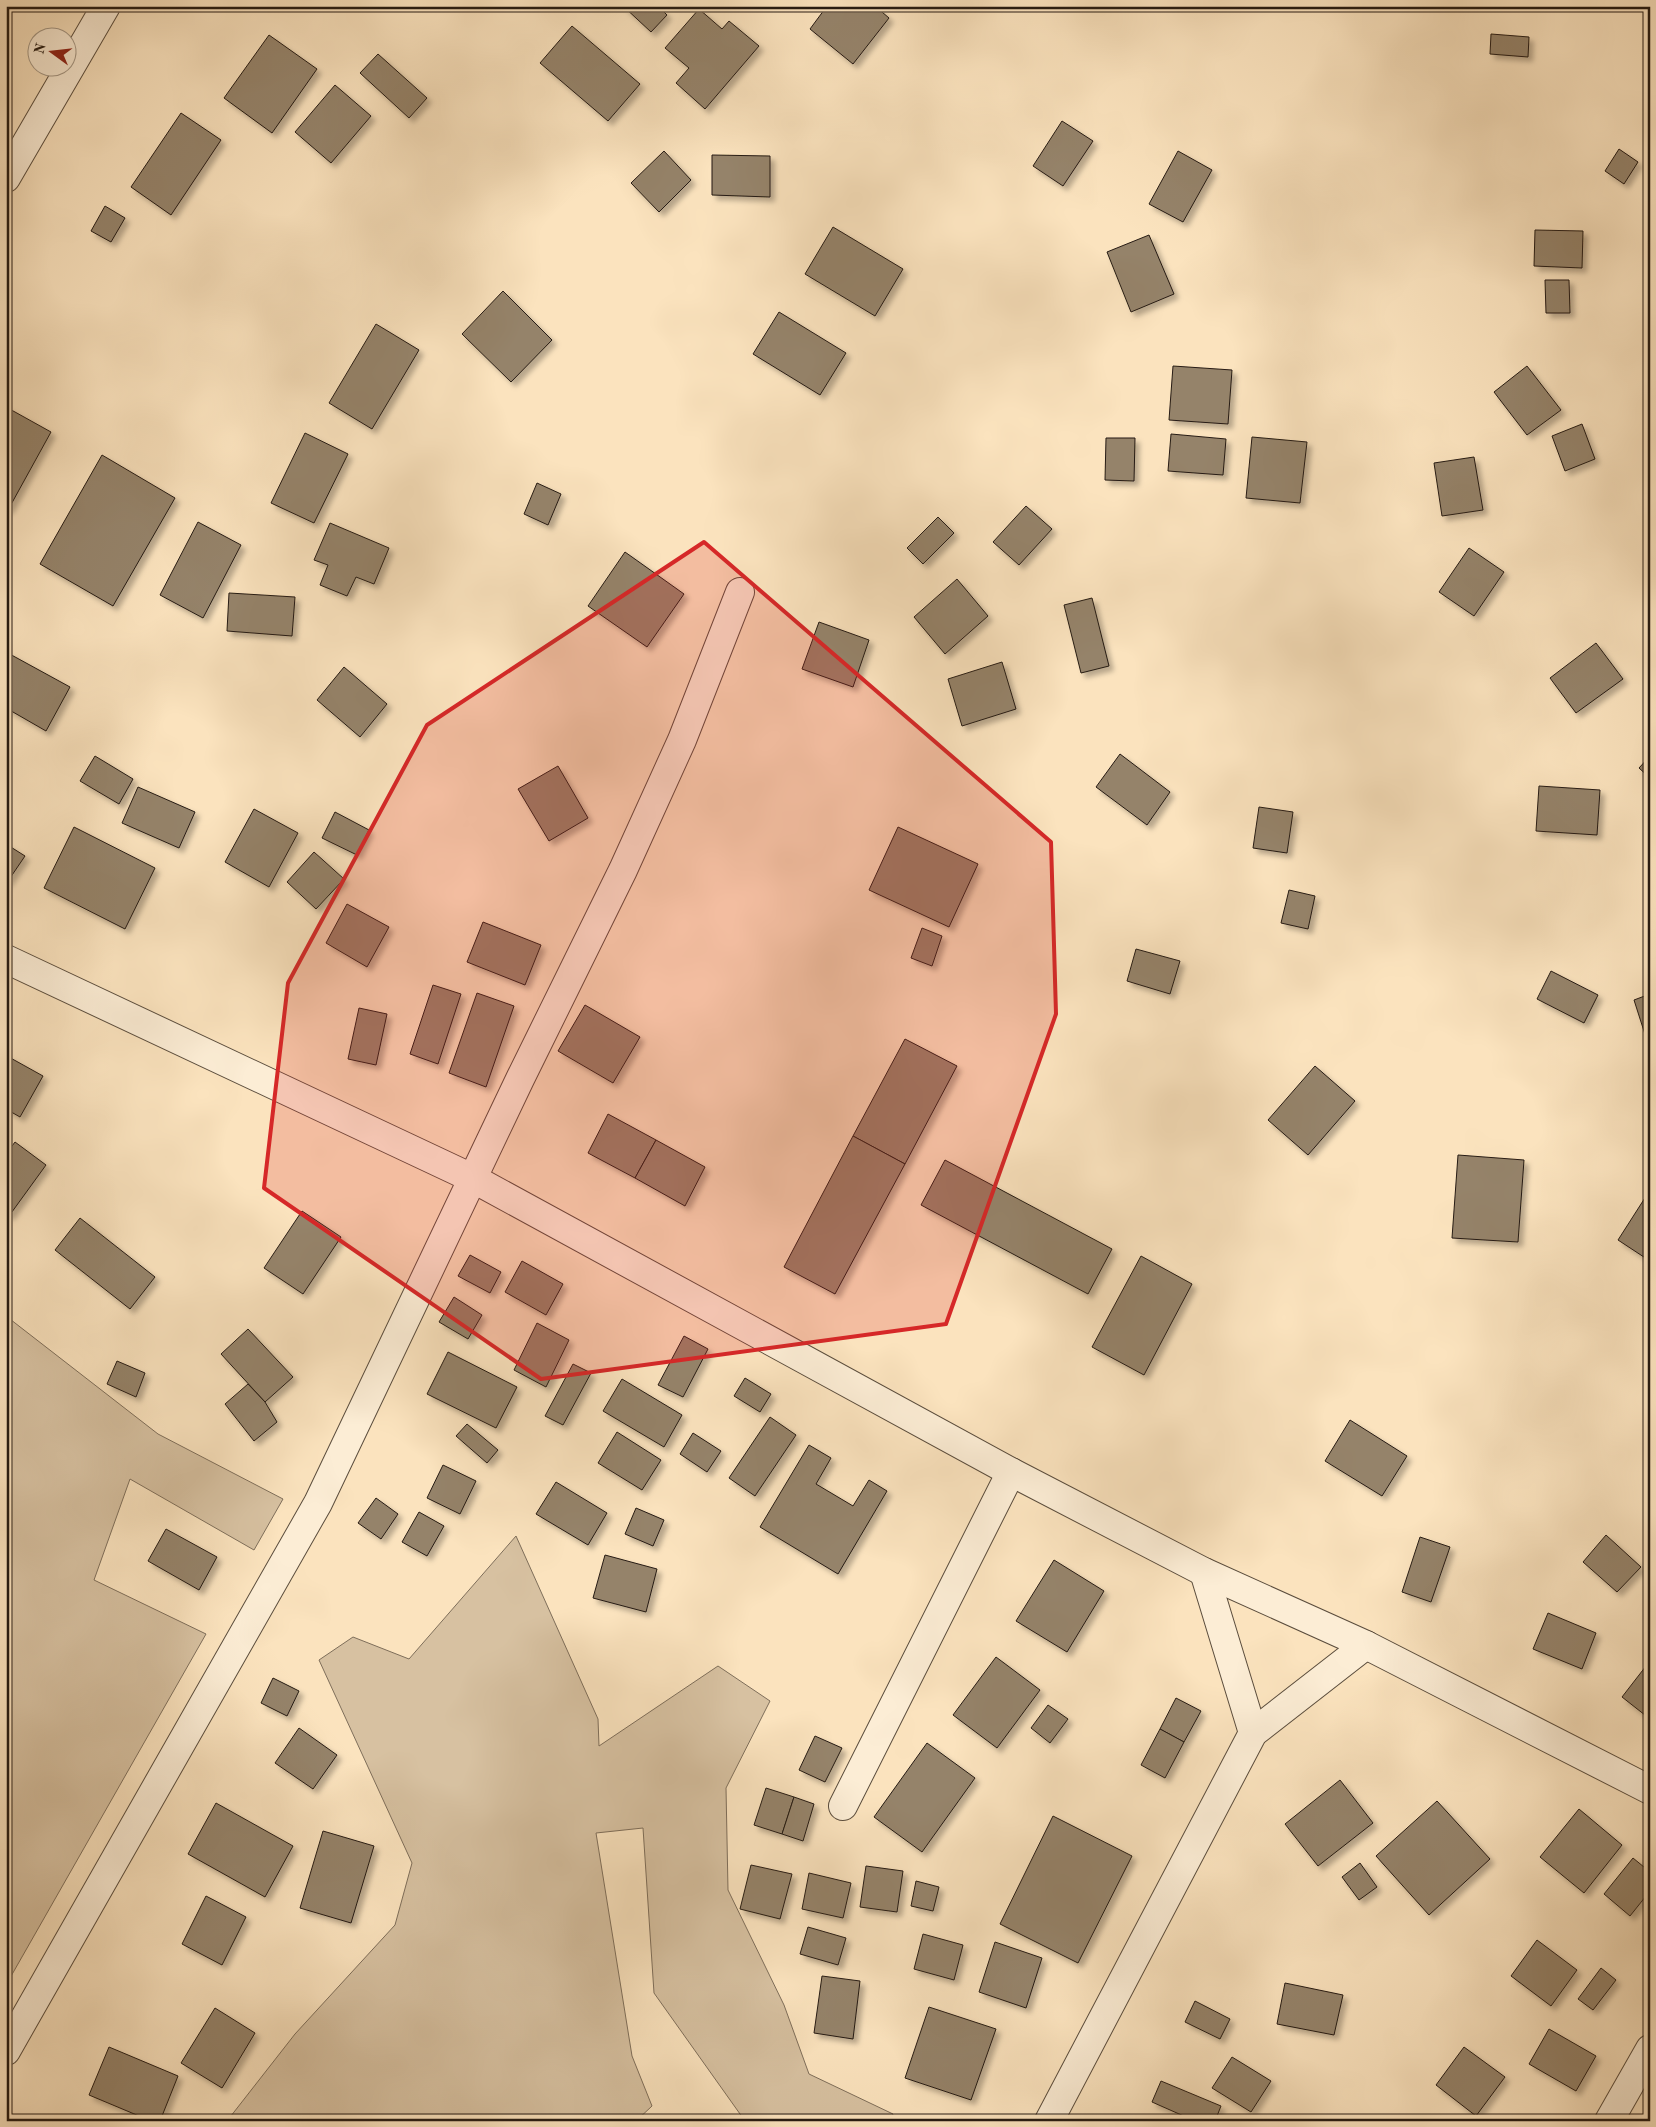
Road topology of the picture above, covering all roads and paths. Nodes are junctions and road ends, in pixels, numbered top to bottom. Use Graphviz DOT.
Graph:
graph roads {
  1 [pos="106,6"];
  2 [pos="6,178"];
  3 [pos="740,592"];
  4 [pos="6,959"];
  5 [pos="472,1178"];
  6 [pos="1011,1472"];
  7 [pos="1204,1572"];
  8 [pos="1366,1645"];
  9 [pos="1253,1733"];
  10 [pos="1650,1790"];
  11 [pos="842,1806"];
  12 [pos="1650,2049"];
  13 [pos="6,2051"];
  14 [pos="1049,2121"];
  15 [pos="1609,2121"];
  1 -- 2 [label="street"];
  3 -- 5 [label="street"];
  4 -- 5 [label="street"];
  5 -- 6 [label="street"];
  5 -- 13 [label="street"];
  6 -- 7 [label="street"];
  6 -- 11 [label="street"];
  7 -- 8 [label="street"];
  7 -- 9 [label="street"];
  8 -- 9 [label="street"];
  8 -- 10 [label="street"];
  9 -- 14 [label="street"];
  12 -- 15 [label="street"];
}
